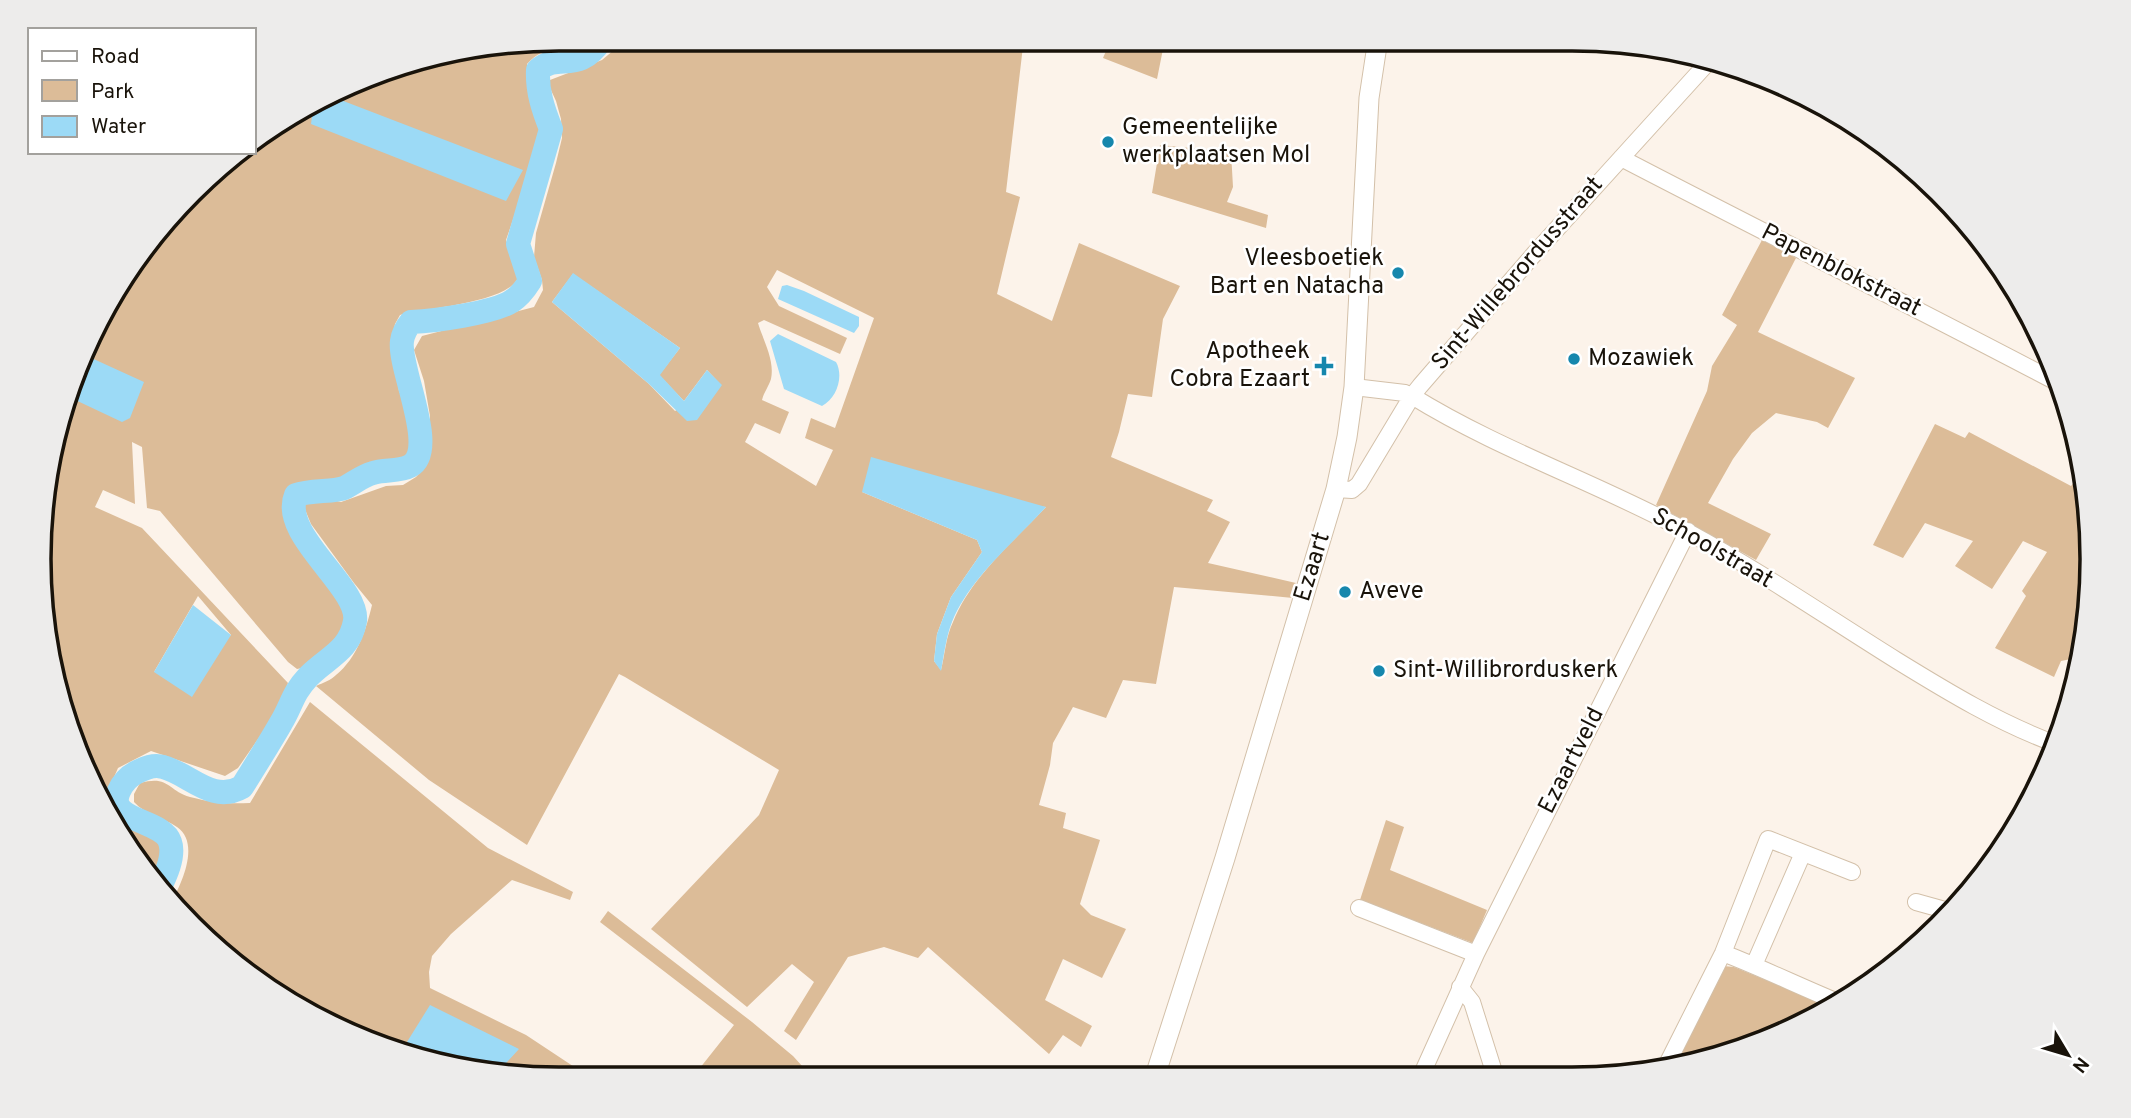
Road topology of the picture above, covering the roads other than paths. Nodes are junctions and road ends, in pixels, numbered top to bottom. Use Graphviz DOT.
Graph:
graph roads {
  1 [pos="1376,51"];
  2 [pos="1703,68"];
  3 [pos="1621,158"];
  4 [pos="2046,377"];
  5 [pos="1354,387"];
  6 [pos="1412,396"];
  7 [pos="1336,489"];
  8 [pos="1688,531"];
  9 [pos="2047,740"];
  10 [pos="1803,853"];
  11 [pos="1852,872"];
  12 [pos="1916,902"];
  13 [pos="1359,908"];
  14 [pos="1940,909"];
  15 [pos="1723,953"];
  16 [pos="1476,954"];
  17 [pos="1754,965"];
  18 [pos="1460,987"];
  19 [pos="1828,998"];
  20 [pos="1671,1057"];
  21 [pos="1159,1067"];
  22 [pos="1425,1067"];
  23 [pos="1492,1067"];
  1 -- 5 [label="main road, Ezaart"];
  2 -- 3 [label="street, Sint-Willebrordusstraat"];
  3 -- 4 [label="street, Papenblokstraat"];
  3 -- 6 [label="street, Sint-Willebrordusstraat"];
  5 -- 6 [label="street, Schoolstraat"];
  5 -- 7 [label="main road, Ezaart"];
  6 -- 7 [label="street, Sint-Willebrordusstraat"];
  6 -- 8 [label="street, Schoolstraat"];
  7 -- 21 [label="main road, Ezaart"];
  8 -- 9 [label="street, Schoolstraat"];
  8 -- 16 [label="street, Ezaartveld"];
  10 -- 11 [label="street"];
  10 -- 15 [label="street"];
  10 -- 17 [label="street"];
  12 -- 14 [label="street"];
  13 -- 16 [label="street"];
  15 -- 17 [label="street"];
  15 -- 20 [label="street"];
  16 -- 18 [label="street, Ezaartveld"];
  17 -- 19 [label="street"];
  18 -- 22 [label="street, Ezaartveld"];
  18 -- 23 [label="street"];
}
